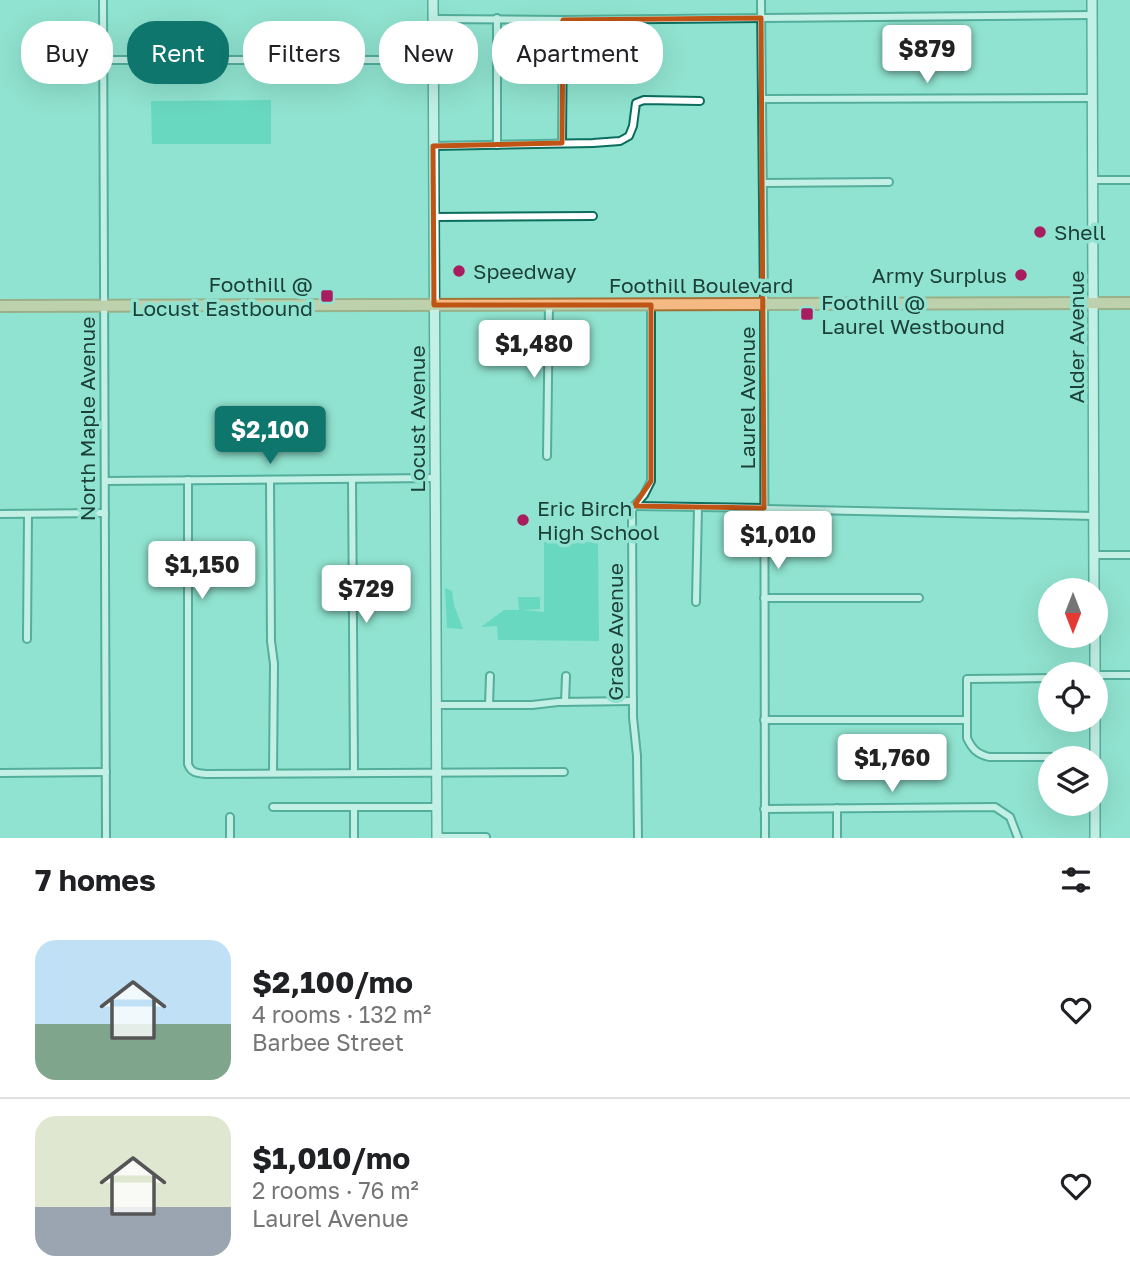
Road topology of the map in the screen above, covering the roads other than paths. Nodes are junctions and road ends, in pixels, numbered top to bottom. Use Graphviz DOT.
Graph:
graph roads {
  1 [pos="103,0"];
  2 [pos="433,0"];
  3 [pos="761,0"];
  4 [pos="1092,0"];
  5 [pos="1092,16"];
  6 [pos="497,18"];
  7 [pos="761,18"];
  8 [pos="433,19"];
  9 [pos="563,20"];
  10 [pos="103,21"];
  11 [pos="113,60"];
  12 [pos="379,60"];
  13 [pos="103,84"];
  14 [pos="433,84"];
  15 [pos="1093,98"];
  16 [pos="762,99"];
  17 [pos="700,101"];
  18 [pos="562,144"];
  19 [pos="497,145"];
  20 [pos="433,146"];
  21 [pos="1093,180"];
  22 [pos="1130,180"];
  23 [pos="889,182"];
  24 [pos="763,183"];
  25 [pos="593,216"];
  26 [pos="433,217"];
  27 [pos="1093,303"];
  28 [pos="1130,303"];
  29 [pos="104,305"];
  30 [pos="434,305"];
  31 [pos="548,305"];
  32 [pos="651,305"];
  33 [pos="764,305"];
  34 [pos="0,306"];
  35 [pos="95,445"];
  36 [pos="105,445"];
  37 [pos="547,456"];
  38 [pos="95,471"];
  39 [pos="104,471"];
  40 [pos="435,478"];
  41 [pos="352,479"];
  42 [pos="188,480"];
  43 [pos="270,480"];
  44 [pos="105,481"];
  45 [pos="634,506"];
  46 [pos="698,507"];
  47 [pos="764,508"];
  48 [pos="105,513"];
  49 [pos="0,514"];
  50 [pos="28,514"];
  51 [pos="1094,516"];
  52 [pos="1094,555"];
  53 [pos="1130,555"];
  54 [pos="1094,578"];
  55 [pos="764,598"];
  56 [pos="919,598"];
  57 [pos="696,602"];
  58 [pos="27,639"];
  59 [pos="1108,674"];
  60 [pos="1130,675"];
  61 [pos="490,676"];
  62 [pos="566,676"];
  63 [pos="1038,678"];
  64 [pos="633,701"];
  65 [pos="565,702"];
  66 [pos="435,705"];
  67 [pos="489,705"];
  68 [pos="764,720"];
  69 [pos="967,720"];
  70 [pos="1038,757"];
  71 [pos="106,772"];
  72 [pos="354,772"];
  73 [pos="436,772"];
  74 [pos="564,772"];
  75 [pos="0,773"];
  76 [pos="273,773"];
  77 [pos="273,807"];
  78 [pos="354,807"];
  79 [pos="436,807"];
  80 [pos="837,808"];
  81 [pos="764,809"];
  82 [pos="1095,816"];
  83 [pos="230,817"];
  84 [pos="437,837"];
  85 [pos="486,837"];
  86 [pos="106,838"];
  87 [pos="230,838"];
  88 [pos="354,838"];
  89 [pos="638,838"];
  90 [pos="765,838"];
  91 [pos="837,838"];
  92 [pos="1018,838"];
  93 [pos="1095,838"];
  1 -- 10 [label="street, North Maple Avenue"];
  2 -- 8 [label="street, Locust Avenue"];
  3 -- 7 [label="street, Laurel Avenue"];
  4 -- 5 [label="street, Alder Avenue"];
  5 -- 7 [label="street"];
  5 -- 15 [label="street, Alder Avenue"];
  6 -- 8 [label="street"];
  6 -- 9 [label="street"];
  6 -- 19 [label="street"];
  7 -- 9 [label="street"];
  7 -- 16 [label="street, Laurel Avenue"];
  9 -- 18 [label="street"];
  11 -- 12 [label="street"];
  13 -- 29 [label="street, North Maple Avenue"];
  14 -- 20 [label="street, Locust Avenue"];
  15 -- 16 [label="street"];
  15 -- 21 [label="street, Alder Avenue"];
  16 -- 24 [label="street, Laurel Avenue"];
  17 -- 18 [label="street"];
  18 -- 19 [label="street"];
  19 -- 20 [label="street"];
  20 -- 26 [label="street, Locust Avenue"];
  21 -- 22 [label="street"];
  21 -- 27 [label="street, Alder Avenue"];
  23 -- 24 [label="street"];
  24 -- 33 [label="street, Laurel Avenue"];
  25 -- 26 [label="street"];
  26 -- 30 [label="street, Locust Avenue"];
  27 -- 28 [label="main road, Foothill Boulevard"];
  27 -- 33 [label="main road, Foothill Boulevard"];
  27 -- 51 [label="street, Alder Avenue"];
  29 -- 30 [label="main road, Foothill Boulevard"];
  29 -- 34 [label="main road, Foothill Boulevard"];
  29 -- 36 [label="street, North Maple Avenue"];
  30 -- 31 [label="main road, Foothill Boulevard"];
  30 -- 40 [label="street, Locust Avenue"];
  31 -- 32 [label="main road, Foothill Boulevard"];
  31 -- 37 [label="street"];
  32 -- 33 [label="main road, Foothill Boulevard"];
  32 -- 45 [label="street, Grace Avenue"];
  33 -- 47 [label="street, Laurel Avenue"];
  35 -- 36 [label="street"];
  36 -- 39 [label="street, North Maple Avenue"];
  38 -- 39 [label="street"];
  39 -- 44 [label="street, North Maple Avenue"];
  40 -- 41 [label="street"];
  40 -- 66 [label="street, Locust Avenue"];
  41 -- 43 [label="street"];
  41 -- 72 [label="street"];
  42 -- 43 [label="street"];
  42 -- 44 [label="street"];
  42 -- 76 [label="street"];
  43 -- 76 [label="street"];
  44 -- 48 [label="street, North Maple Avenue"];
  45 -- 46 [label="street"];
  45 -- 64 [label="street, Grace Avenue"];
  46 -- 47 [label="street"];
  46 -- 57 [label="street"];
  47 -- 51 [label="street"];
  47 -- 55 [label="street, Laurel Avenue"];
  48 -- 50 [label="street"];
  48 -- 71 [label="street, North Maple Avenue"];
  49 -- 50 [label="street"];
  50 -- 58 [label="street"];
  51 -- 52 [label="street, Alder Avenue"];
  52 -- 53 [label="street"];
  52 -- 54 [label="street, Alder Avenue"];
  55 -- 56 [label="street"];
  55 -- 68 [label="street, Laurel Avenue"];
  59 -- 60 [label="street"];
  61 -- 67 [label="street"];
  62 -- 65 [label="street"];
  63 -- 69 [label="street"];
  64 -- 65 [label="street"];
  64 -- 89 [label="street, Grace Avenue"];
  65 -- 67 [label="street"];
  66 -- 67 [label="street"];
  66 -- 73 [label="street, Locust Avenue"];
  68 -- 69 [label="street"];
  68 -- 81 [label="street, Laurel Avenue"];
  69 -- 70 [label="street"];
  71 -- 75 [label="street"];
  71 -- 86 [label="street, North Maple Avenue"];
  72 -- 73 [label="street"];
  72 -- 76 [label="street"];
  73 -- 74 [label="street"];
  73 -- 79 [label="street, Locust Avenue"];
  77 -- 78 [label="street"];
  78 -- 79 [label="street"];
  78 -- 88 [label="street"];
  79 -- 84 [label="street, Locust Avenue"];
  80 -- 81 [label="street"];
  80 -- 91 [label="street"];
  80 -- 92 [label="street"];
  81 -- 90 [label="street, Laurel Avenue"];
  82 -- 93 [label="street"];
  83 -- 87 [label="street"];
  84 -- 85 [label="street"];
}
